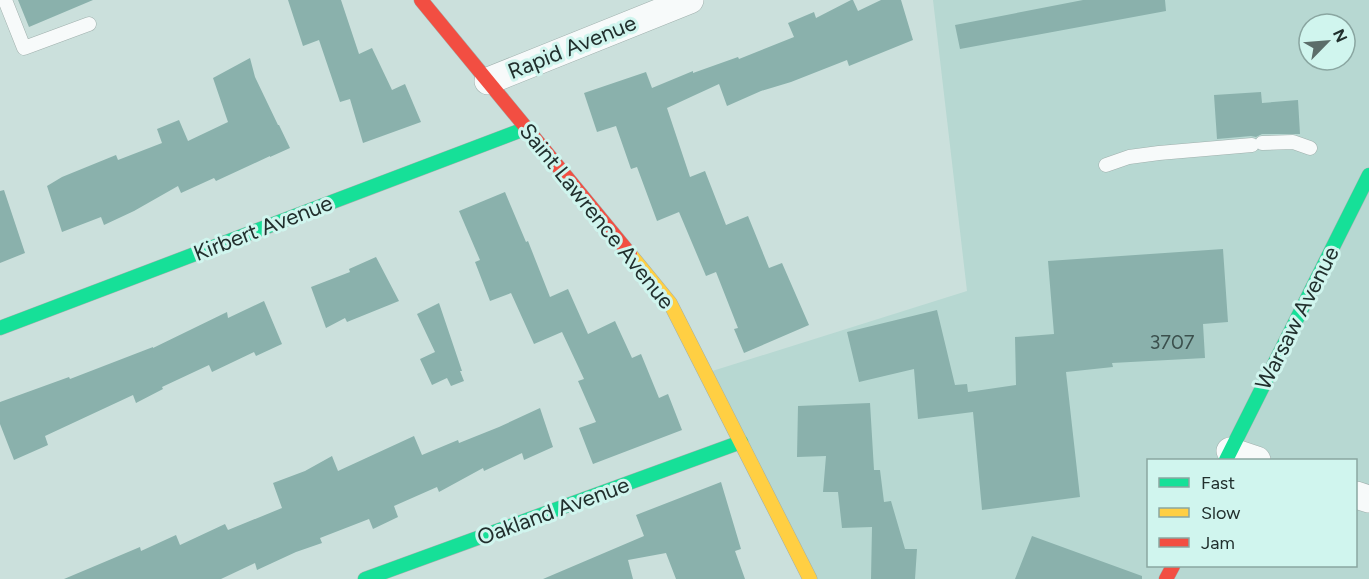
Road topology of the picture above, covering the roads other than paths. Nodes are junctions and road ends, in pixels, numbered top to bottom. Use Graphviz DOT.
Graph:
graph roads {
  1 [pos="5,0"];
  2 [pos="421,0"];
  3 [pos="690,0"];
  4 [pos="89,24"];
  5 [pos="488,81"];
  6 [pos="527,128"];
  7 [pos="1310,148"];
  8 [pos="1106,165"];
  9 [pos="1369,175"];
  10 [pos="0,328"];
  11 [pos="741,442"];
  12 [pos="1228,456"];
  13 [pos="1250,459"];
  14 [pos="365,579"];
  15 [pos="810,579"];
  1 -- 4 [label="lane"];
  2 -- 5 [label="street, Saint Lawrence Avenue"];
  3 -- 5 [label="street, Rapid Avenue"];
  5 -- 6 [label="street, Saint Lawrence Avenue"];
  6 -- 10 [label="street, Kirbert Avenue"];
  6 -- 11 [label="street, Saint Lawrence Avenue"];
  7 -- 8 [label="lane"];
  9 -- 12 [label="street, Warsaw Avenue"];
  11 -- 14 [label="street, Oakland Avenue"];
  11 -- 15 [label="street, Saint Lawrence Avenue"];
  12 -- 13 [label="street"];
}
